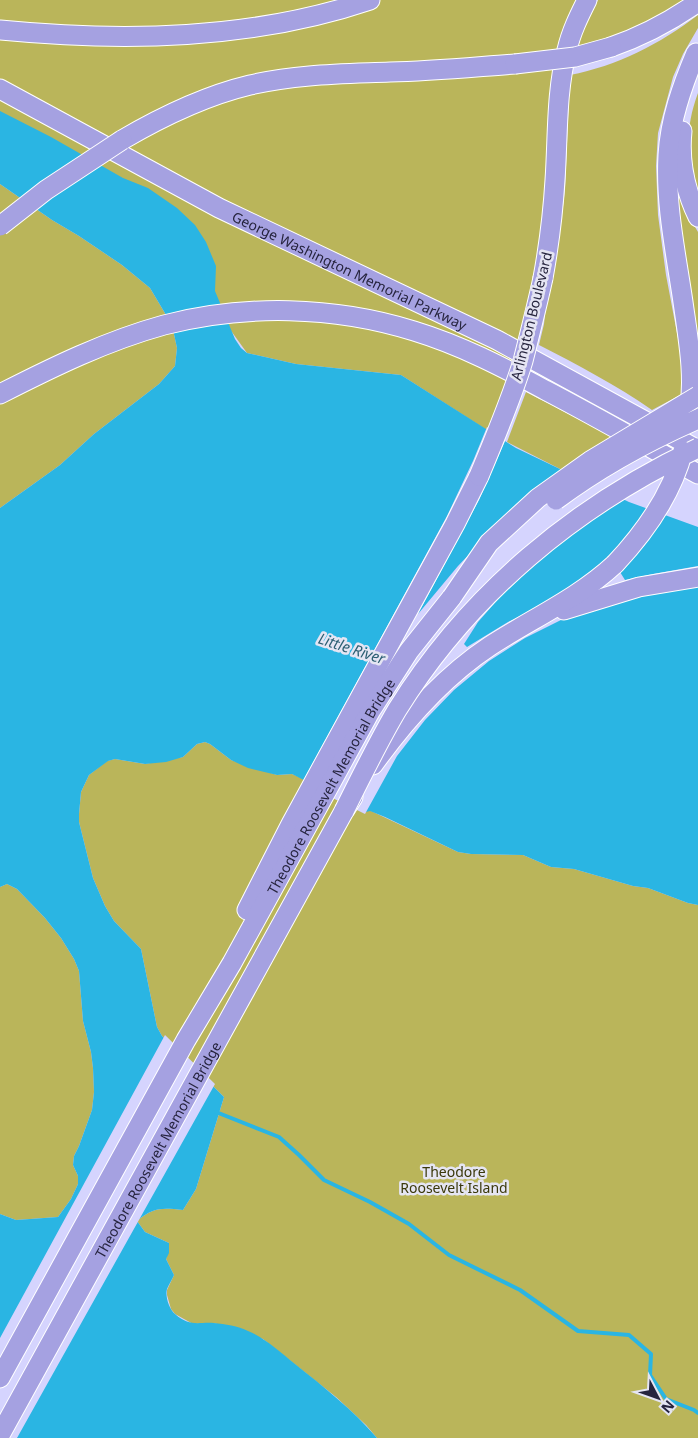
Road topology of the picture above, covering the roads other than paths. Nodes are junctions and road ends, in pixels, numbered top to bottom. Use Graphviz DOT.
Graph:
graph roads {
  1 [pos="370,0"];
  2 [pos="587,0"];
  3 [pos="698,2"];
  4 [pos="0,30"];
  5 [pos="0,89"];
  6 [pos="698,218"];
  7 [pos="0,226"];
  8 [pos="0,393"];
  9 [pos="698,396"];
  10 [pos="693,421"];
  11 [pos="698,449"];
  12 [pos="698,474"];
  13 [pos="698,577"];
  14 [pos="452,597"];
  15 [pos="406,612"];
  16 [pos="532,622"];
  17 [pos="344,810"];
  18 [pos="186,1040"];
  19 [pos="0,1378"];
  20 [pos="0,1434"];
  1 -- 4 [label="highway"];
  2 -- 15 [label="highway, Arlington Boulevard, bridge"];
  3 -- 7 [label="highway, bridge"];
  5 -- 11 [label="highway, George Washington Memorial Parkway"];
  6 -- 10 [label="highway"];
  8 -- 12 [label="highway, George Washington Memorial Parkway"];
  9 -- 14 [label="highway, bridge"];
  10 -- 14 [label="highway, Theodore Roosevelt Memorial Bridge, bridge"];
  10 -- 16 [label="highway, bridge"];
  11 -- 17 [label="highway, Theodore Roosevelt Memorial Bridge, bridge"];
  13 -- 16 [label="highway"];
  14 -- 18 [label="highway, Theodore Roosevelt Memorial Bridge"];
  15 -- 18 [label="highway, Theodore Roosevelt Memorial Bridge"];
  16 -- 17 [label="highway, Theodore Roosevelt Memorial Bridge, bridge"];
  17 -- 20 [label="highway, Theodore Roosevelt Memorial Bridge"];
  18 -- 19 [label="highway, Theodore Roosevelt Memorial Bridge"];
}
